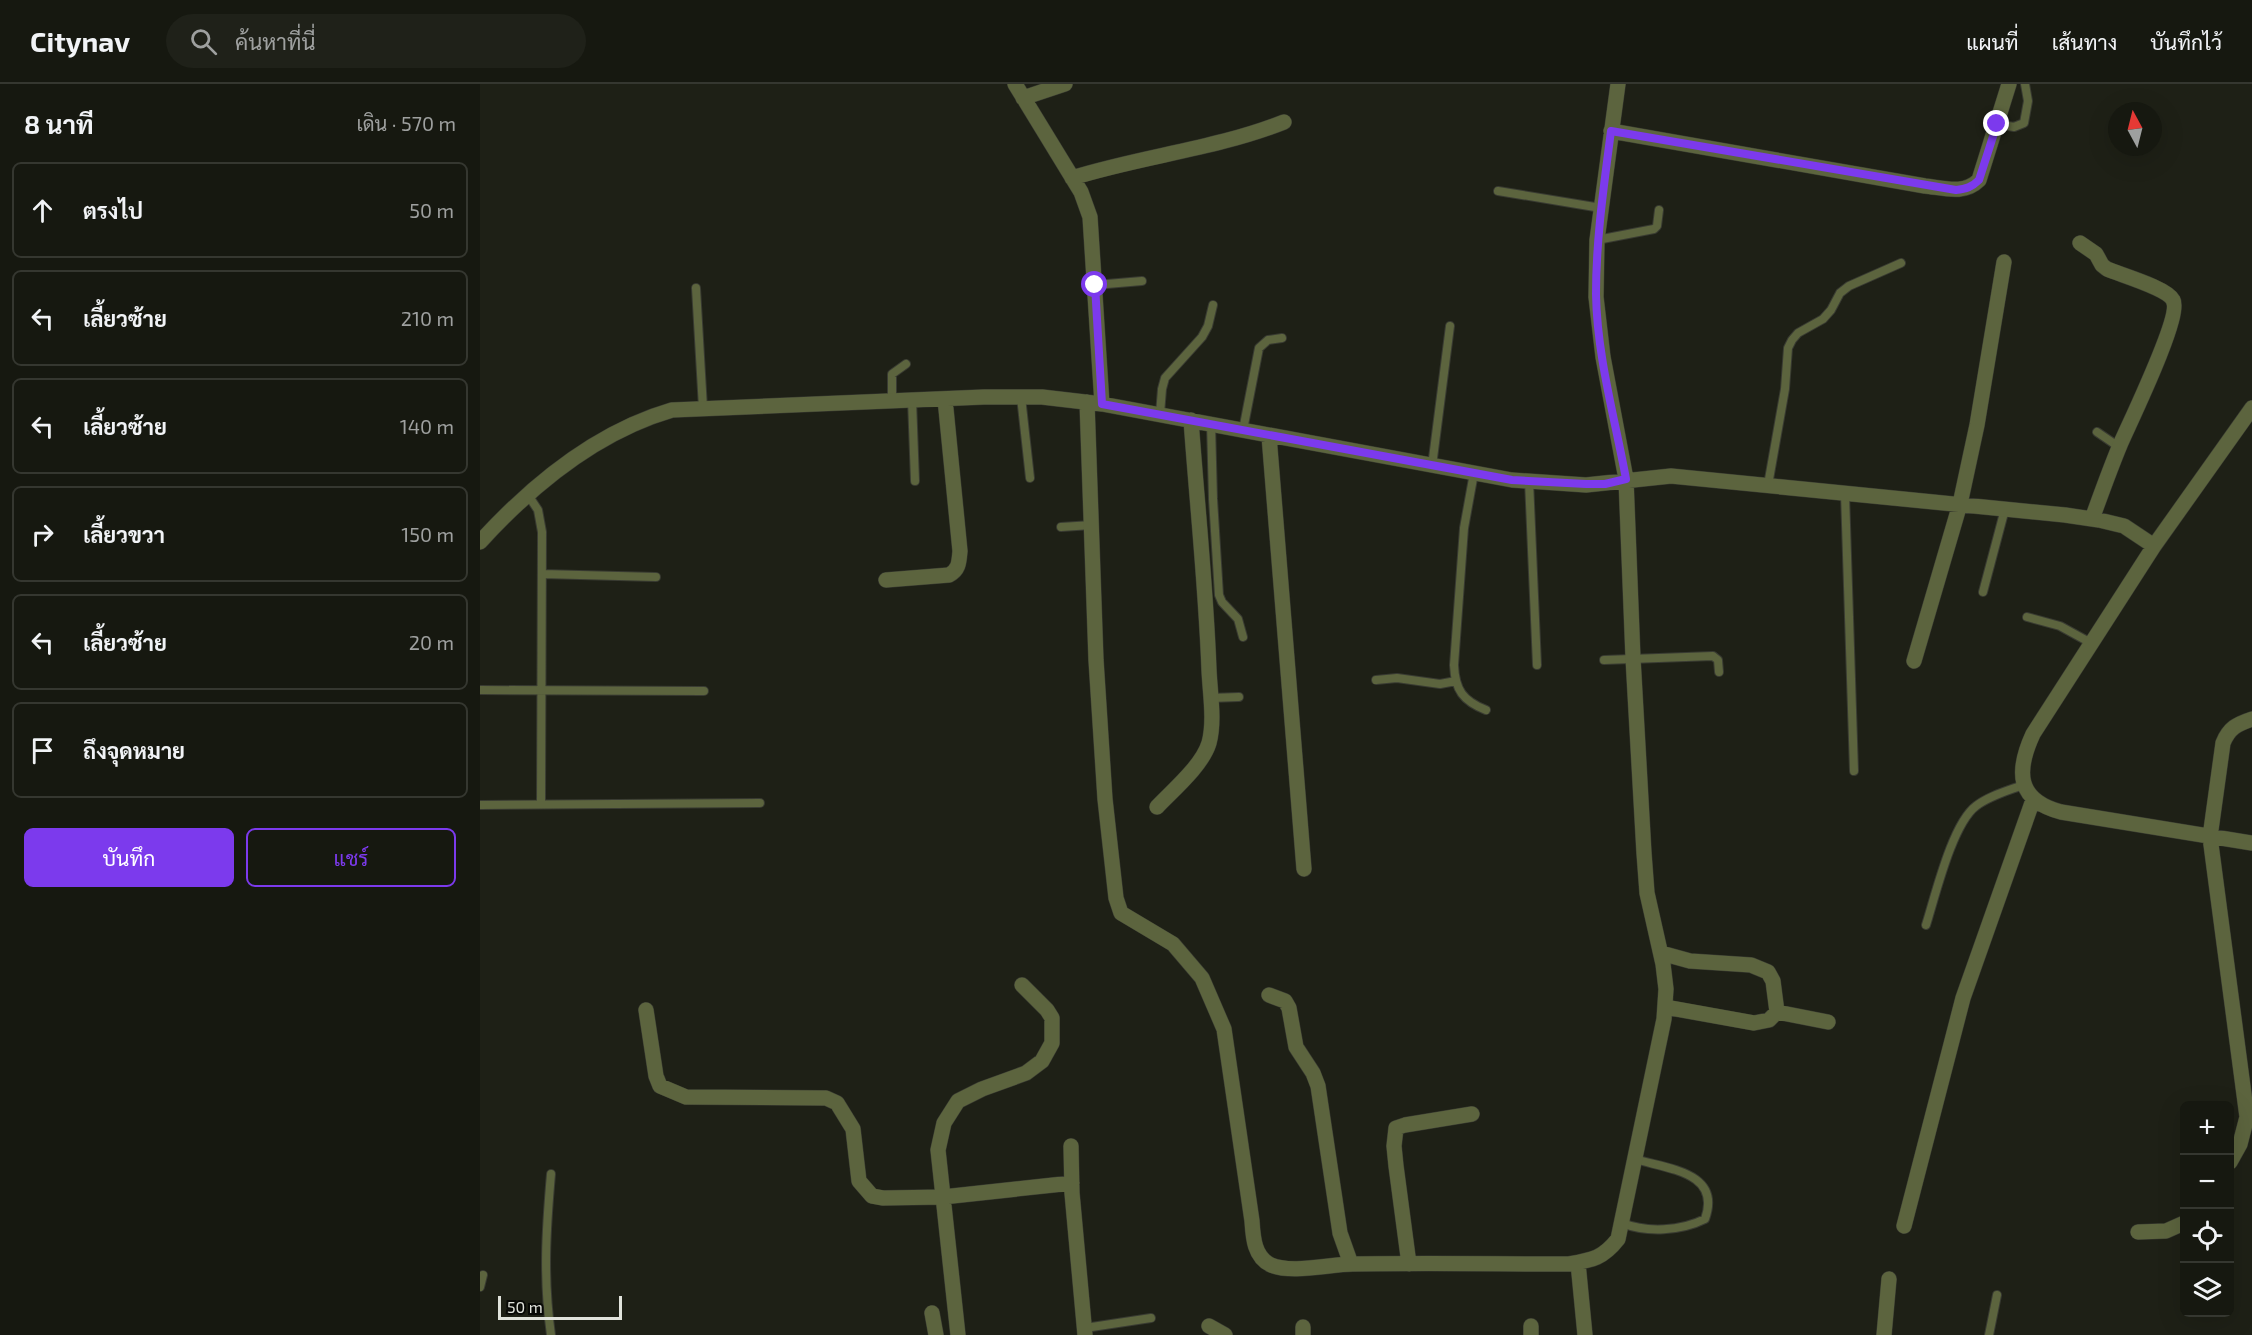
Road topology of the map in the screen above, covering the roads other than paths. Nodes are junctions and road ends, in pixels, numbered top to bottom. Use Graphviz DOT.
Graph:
graph roads {
  1 [pos="1015,84"];
  2 [pos="1065,84"];
  3 [pos="1618,84"];
  4 [pos="2009,84"];
  5 [pos="2025,84"];
  6 [pos="1023,98"];
  7 [pos="1284,122"];
  8 [pos="1997,124"];
  9 [pos="1611,131"];
  10 [pos="1072,178"];
  11 [pos="1498,190"];
  12 [pos="1602,208"];
  13 [pos="1659,210"];
  14 [pos="1597,240"];
  15 [pos="2080,243"];
  16 [pos="1902,262"];
  17 [pos="2004,262"];
  18 [pos="1142,281"];
  19 [pos="1095,285"];
  20 [pos="696,288"];
  21 [pos="1213,305"];
  22 [pos="1450,326"];
  23 [pos="1282,338"];
  24 [pos="906,364"];
  25 [pos="1022,397"];
  26 [pos="945,399"];
  27 [pos="892,400"];
  28 [pos="912,400"];
  29 [pos="1095,403"];
  30 [pos="703,408"];
  31 [pos="2252,408"];
  32 [pos="1160,414"];
  33 [pos="1191,420"];
  34 [pos="1212,424"];
  35 [pos="1243,430"];
  36 [pos="2097,432"];
  37 [pos="1269,436"];
  38 [pos="2119,447"];
  39 [pos="1432,465"];
  40 [pos="1474,473"];
  41 [pos="1030,478"];
  42 [pos="1626,479"];
  43 [pos="915,481"];
  44 [pos="1529,481"];
  45 [pos="1768,485"];
  46 [pos="1845,494"];
  47 [pos="528,495"];
  48 [pos="1960,504"];
  49 [pos="2005,509"];
  50 [pos="2092,519"];
  51 [pos="1092,525"];
  52 [pos="1061,526"];
  53 [pos="480,542"];
  54 [pos="2154,546"];
  55 [pos="542,574"];
  56 [pos="656,577"];
  57 [pos="886,580"];
  58 [pos="1983,592"];
  59 [pos="2027,616"];
  60 [pos="1243,637"];
  61 [pos="2091,643"];
  62 [pos="1633,658"];
  63 [pos="1604,660"];
  64 [pos="1914,661"];
  65 [pos="1537,665"];
  66 [pos="1719,672"];
  67 [pos="1376,680"];
  68 [pos="1456,681"];
  69 [pos="541,689"];
  70 [pos="480,690"];
  71 [pos="704,691"];
  72 [pos="1239,697"];
  73 [pos="1210,698"];
  74 [pos="1486,710"];
  75 [pos="2252,719"];
  76 [pos="1854,771"];
  77 [pos="2023,785"];
  78 [pos="2033,800"];
  79 [pos="760,803"];
  80 [pos="541,804"];
  81 [pos="480,805"];
  82 [pos="1157,807"];
  83 [pos="2210,837"];
  84 [pos="2252,843"];
  85 [pos="1304,869"];
  86 [pos="1926,926"];
  87 [pos="1661,953"];
  88 [pos="1022,985"];
  89 [pos="1269,995"];
  90 [pos="1665,1007"];
  91 [pos="646,1010"];
  92 [pos="1777,1012"];
  93 [pos="1828,1022"];
  94 [pos="1472,1114"];
  95 [pos="1071,1146"];
  96 [pos="2233,1155"];
  97 [pos="1635,1159"];
  98 [pos="551,1174"];
  99 [pos="1072,1183"];
  100 [pos="944,1197"];
  101 [pos="1622,1223"];
  102 [pos="2180,1225"];
  103 [pos="1904,1226"];
  104 [pos="2138,1232"];
  105 [pos="1578,1263"];
  106 [pos="1351,1264"];
  107 [pos="1409,1264"];
  108 [pos="483,1275"];
  109 [pos="1889,1279"];
  110 [pos="480,1287"];
  111 [pos="1997,1294"];
  112 [pos="932,1313"];
  113 [pos="1151,1318"];
  114 [pos="1209,1326"];
  115 [pos="1085,1331"];
  116 [pos="551,1335"];
  117 [pos="936,1335"];
  118 [pos="958,1335"];
  119 [pos="1225,1335"];
  120 [pos="1585,1335"];
  121 [pos="1884,1335"];
  122 [pos="1989,1335"];
  1 -- 6 [label="street"];
  2 -- 6 [label="street"];
  3 -- 9 [label="street"];
  4 -- 8 [label="street"];
  5 -- 8 [label="lane"];
  6 -- 10 [label="street"];
  7 -- 10 [label="street"];
  8 -- 9 [label="street"];
  9 -- 12 [label="street"];
  10 -- 19 [label="street"];
  11 -- 12 [label="lane"];
  12 -- 14 [label="street"];
  13 -- 14 [label="lane"];
  14 -- 42 [label="street"];
  15 -- 38 [label="street"];
  16 -- 45 [label="lane"];
  17 -- 48 [label="street"];
  18 -- 19 [label="lane"];
  19 -- 29 [label="street"];
  20 -- 30 [label="lane"];
  21 -- 32 [label="lane"];
  22 -- 39 [label="lane"];
  23 -- 35 [label="lane"];
  24 -- 27 [label="lane"];
  25 -- 26 [label="street"];
  25 -- 29 [label="street"];
  25 -- 41 [label="lane"];
  26 -- 28 [label="street"];
  26 -- 57 [label="street"];
  27 -- 28 [label="street"];
  27 -- 30 [label="street"];
  28 -- 43 [label="lane"];
  29 -- 32 [label="street"];
  29 -- 51 [label="street"];
  30 -- 47 [label="street"];
  31 -- 54 [label="street"];
  32 -- 33 [label="street"];
  33 -- 34 [label="street"];
  33 -- 73 [label="street"];
  34 -- 35 [label="street"];
  34 -- 60 [label="lane"];
  35 -- 37 [label="street"];
  36 -- 38 [label="lane"];
  37 -- 39 [label="street"];
  37 -- 85 [label="street"];
  38 -- 50 [label="street"];
  39 -- 40 [label="street"];
  40 -- 44 [label="street"];
  40 -- 68 [label="lane"];
  42 -- 44 [label="street"];
  42 -- 45 [label="street"];
  42 -- 62 [label="street"];
  44 -- 65 [label="lane"];
  45 -- 46 [label="street"];
  46 -- 48 [label="street"];
  46 -- 76 [label="lane"];
  47 -- 53 [label="street"];
  47 -- 55 [label="lane"];
  48 -- 49 [label="street"];
  48 -- 64 [label="street"];
  49 -- 50 [label="street"];
  49 -- 58 [label="lane"];
  50 -- 54 [label="street"];
  51 -- 52 [label="lane"];
  51 -- 106 [label="street"];
  54 -- 61 [label="street"];
  55 -- 56 [label="lane"];
  55 -- 69 [label="lane"];
  59 -- 61 [label="lane"];
  61 -- 77 [label="street"];
  62 -- 63 [label="lane"];
  62 -- 66 [label="lane"];
  62 -- 87 [label="street"];
  67 -- 68 [label="lane"];
  68 -- 74 [label="lane"];
  69 -- 70 [label="lane"];
  69 -- 71 [label="lane"];
  69 -- 80 [label="lane"];
  72 -- 73 [label="lane"];
  73 -- 82 [label="street"];
  75 -- 83 [label="street"];
  77 -- 78 [label="street"];
  77 -- 86 [label="lane"];
  78 -- 83 [label="street"];
  78 -- 103 [label="street"];
  79 -- 80 [label="lane"];
  80 -- 81 [label="lane"];
  83 -- 84 [label="street"];
  83 -- 96 [label="street"];
  87 -- 90 [label="street"];
  87 -- 92 [label="street"];
  88 -- 100 [label="street"];
  89 -- 106 [label="street"];
  90 -- 92 [label="street"];
  90 -- 97 [label="street"];
  91 -- 100 [label="street"];
  92 -- 93 [label="street"];
  94 -- 107 [label="street"];
  95 -- 99 [label="street"];
  97 -- 101 [label="street"];
  97 -- 101 [label="lane"];
  98 -- 116 [label="lane"];
  99 -- 100 [label="street"];
  99 -- 115 [label="street"];
  100 -- 118 [label="street"];
  101 -- 105 [label="street"];
  102 -- 104 [label="street"];
  105 -- 107 [label="street"];
  105 -- 120 [label="street"];
  106 -- 107 [label="street"];
  108 -- 110 [label="lane"];
  109 -- 121 [label="street"];
  111 -- 122 [label="lane"];
  112 -- 117 [label="street"];
  113 -- 115 [label="lane"];
  114 -- 119 [label="street"];
}
